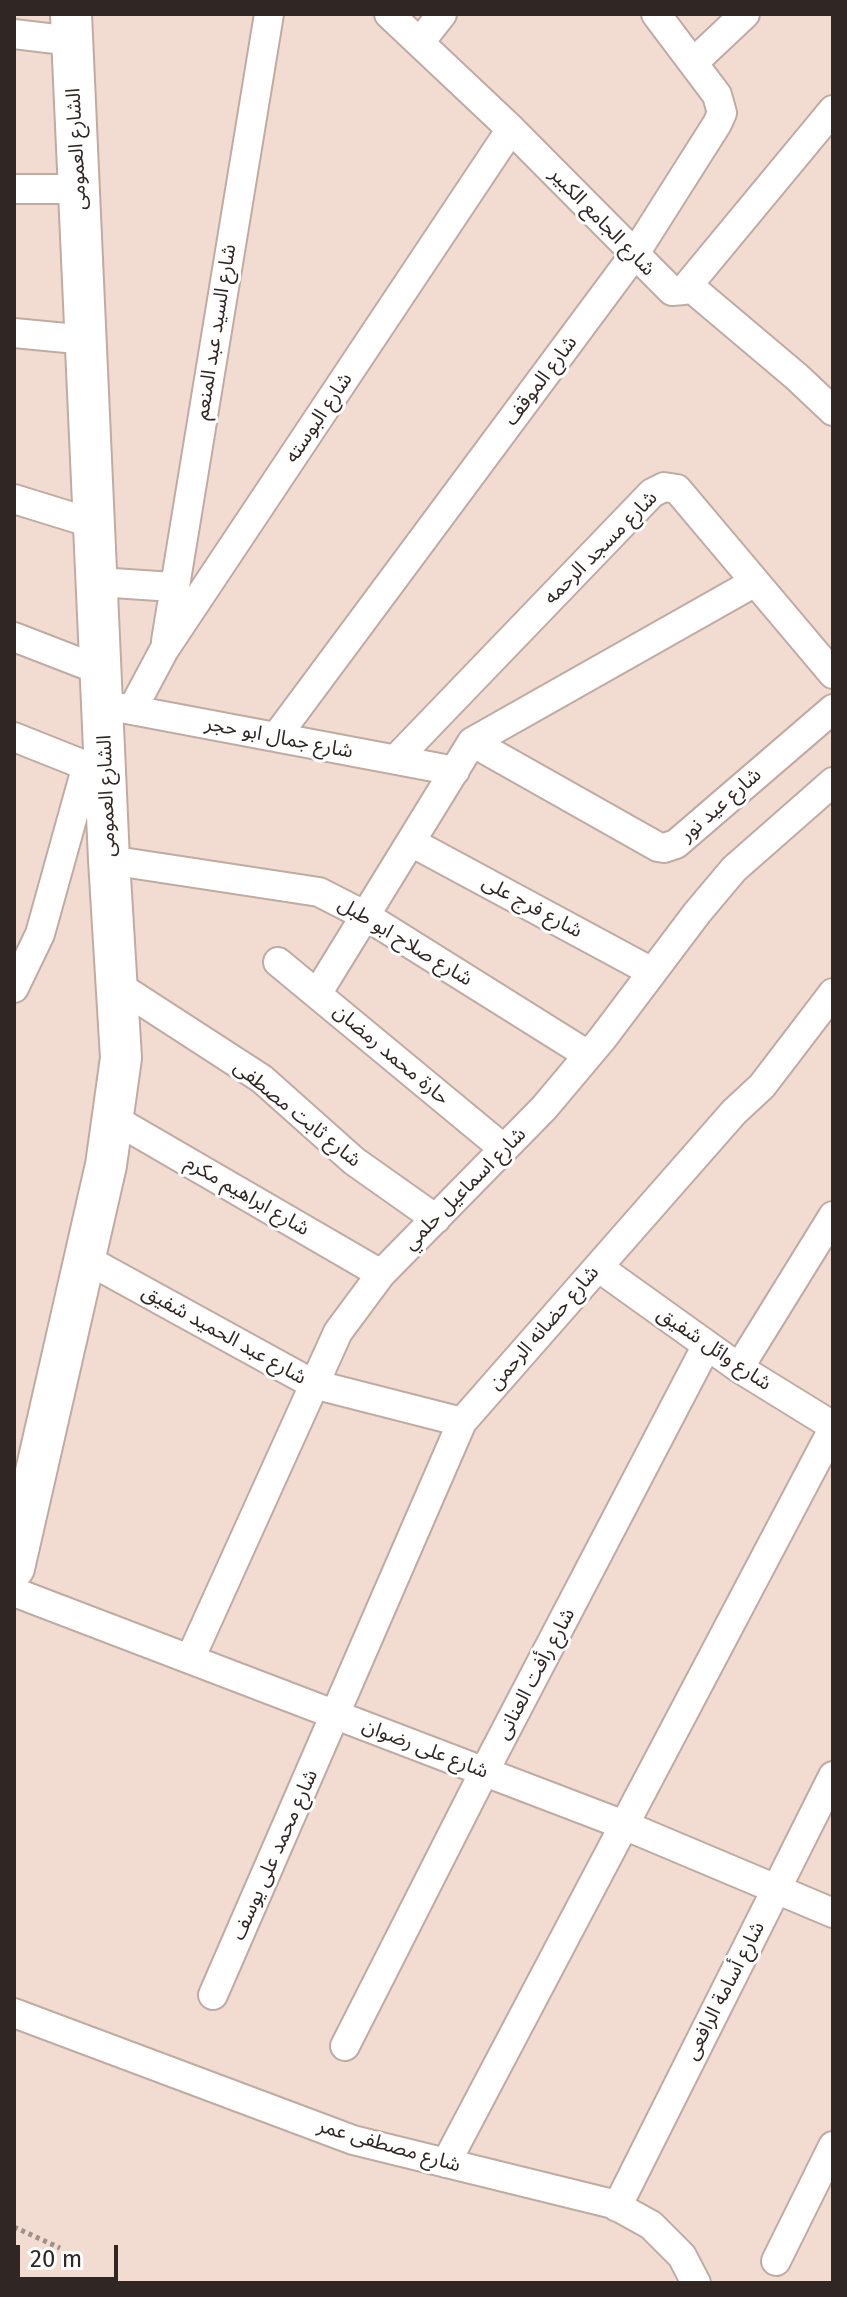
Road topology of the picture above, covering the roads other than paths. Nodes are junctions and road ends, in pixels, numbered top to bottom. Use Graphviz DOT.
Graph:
graph roads {
  1 [pos="269,14"];
  2 [pos="389,14"];
  3 [pos="442,14"];
  4 [pos="656,14"];
  5 [pos="745,14"];
  6 [pos="71,27"];
  7 [pos="14,34"];
  8 [pos="420,42"];
  9 [pos="693,63"];
  10 [pos="833,110"];
  11 [pos="511,129"];
  12 [pos="14,189"];
  13 [pos="79,189"];
  14 [pos="634,255"];
  15 [pos="688,285"];
  16 [pos="14,333"];
  17 [pos="87,340"];
  18 [pos="833,411"];
  19 [pos="14,499"];
  20 [pos="95,524"];
  21 [pos="98,582"];
  22 [pos="755,582"];
  23 [pos="173,587"];
  24 [pos="14,637"];
  25 [pos="164,650"];
  26 [pos="833,674"];
  27 [pos="113,695"];
  28 [pos="833,709"];
  29 [pos="14,737"];
  30 [pos="276,737"];
  31 [pos="472,742"];
  32 [pos="396,759"];
  33 [pos="96,769"];
  34 [pos="455,771"];
  35 [pos="833,782"];
  36 [pos="411,842"];
  37 [pos="109,860"];
  38 [pos="366,916"];
  39 [pos="278,962"];
  40 [pos="652,972"];
  41 [pos="117,985"];
  42 [pos="14,988"];
  43 [pos="833,993"];
  44 [pos="317,994"];
  45 [pos="588,1055"];
  46 [pos="114,1119"];
  47 [pos="504,1149"];
  48 [pos="833,1216"];
  49 [pos="436,1219"];
  50 [pos="84,1258"];
  51 [pos="598,1267"];
  52 [pos="381,1274"];
  53 [pos="707,1345"];
  54 [pos="739,1368"];
  55 [pos="313,1384"];
  56 [pos="462,1422"];
  57 [pos="833,1427"];
  58 [pos="14,1568"];
  59 [pos="14,1592"];
  60 [pos="190,1659"];
  61 [pos="336,1714"];
  62 [pos="484,1772"];
  63 [pos="833,1776"];
  64 [pos="624,1825"];
  65 [pos="776,1889"];
  66 [pos="833,1913"];
  67 [pos="213,1995"];
  68 [pos="14,2013"];
  69 [pos="345,2046"];
  70 [pos="833,2146"];
  71 [pos="446,2163"];
  72 [pos="617,2207"];
  73 [pos="776,2261"];
  74 [pos="696,2283"];
  1 -- 23 [label="street, شارع السيد عبد المنعم"];
  2 -- 8 [label="street, شارع الجامع الكبير"];
  3 -- 8 [label="street"];
  4 -- 9 [label="street, شارع الموقف"];
  5 -- 9 [label="street"];
  6 -- 7 [label="street"];
  6 -- 13 [label="main road, الشارع العمومى"];
  8 -- 11 [label="street, شارع الجامع الكبير"];
  9 -- 14 [label="street, شارع الموقف"];
  10 -- 15 [label="street"];
  11 -- 14 [label="street, شارع الجامع الكبير"];
  11 -- 25 [label="street, شارع البوسته"];
  12 -- 13 [label="street"];
  13 -- 17 [label="main road, الشارع العمومى"];
  14 -- 15 [label="street, شارع الجامع الكبير"];
  14 -- 30 [label="street, شارع الموقف"];
  15 -- 18 [label="street"];
  16 -- 17 [label="street"];
  17 -- 20 [label="main road, الشارع العمومى"];
  19 -- 20 [label="street"];
  20 -- 21 [label="main road, الشارع العمومى"];
  21 -- 23 [label="street"];
  21 -- 27 [label="main road, الشارع العمومى"];
  22 -- 26 [label="street, شارع مسجد الرحمه"];
  22 -- 31 [label="street"];
  22 -- 32 [label="street, شارع مسجد الرحمه"];
  23 -- 25 [label="street, شارع السيد عبد المنعم"];
  24 -- 27 [label="street, شارع جمال ابو حجر"];
  25 -- 27 [label="street, شارع البوسته"];
  27 -- 30 [label="street, شارع جمال ابو حجر"];
  27 -- 33 [label="main road, الشارع العمومى"];
  28 -- 31 [label="street, شارع عيد نور"];
  29 -- 33 [label="street"];
  30 -- 32 [label="street, شارع جمال ابو حجر"];
  31 -- 34 [label="street"];
  32 -- 34 [label="street, شارع جمال ابو حجر"];
  33 -- 37 [label="main road, الشارع العمومى"];
  33 -- 42 [label="street"];
  34 -- 36 [label="street"];
  35 -- 40 [label="street, شارع اسماعيل حلمي"];
  36 -- 38 [label="street"];
  36 -- 40 [label="street, شارع فرج على"];
  37 -- 38 [label="street, شارع صلاح ابو طبل"];
  37 -- 41 [label="main road, الشارع العمومى"];
  38 -- 44 [label="street"];
  38 -- 45 [label="street, شارع صلاح ابو طبل"];
  39 -- 44 [label="street, حارة محمد رمضان"];
  40 -- 45 [label="street, شارع اسماعيل حلمي"];
  41 -- 46 [label="main road, الشارع العمومى"];
  41 -- 49 [label="street, شارع ثابت مصطفى"];
  43 -- 51 [label="street, شارع حضانه الرحمن"];
  44 -- 47 [label="street, حارة محمد رمضان"];
  45 -- 47 [label="street, شارع اسماعيل حلمي"];
  46 -- 50 [label="main road, الشارع العمومى"];
  46 -- 52 [label="street, شارع ابراهيم مكرم"];
  47 -- 49 [label="street, شارع اسماعيل حلمي"];
  48 -- 54 [label="street"];
  49 -- 52 [label="street, شارع اسماعيل حلمي"];
  50 -- 55 [label="street, شارع عبد الحميد شفيق"];
  50 -- 58 [label="main road, الشارع العمومى"];
  51 -- 53 [label="street, شارع وائل شفيق"];
  51 -- 56 [label="street, شارع حضانه الرحمن"];
  52 -- 55 [label="street, شارع اسماعيل حلمي"];
  53 -- 54 [label="street, شارع وائل شفيق"];
  53 -- 62 [label="street, شارع رأفت العنانى"];
  54 -- 57 [label="street, شارع وائل شفيق"];
  55 -- 56 [label="street, شارع عبد الحميد شفيق"];
  55 -- 60 [label="street, شارع اسماعيل حلمي"];
  56 -- 61 [label="street, شارع حضانه الرحمن"];
  57 -- 64 [label="street"];
  59 -- 60 [label="street, شارع على رضوان"];
  60 -- 61 [label="street, شارع على رضوان"];
  61 -- 62 [label="street, شارع على رضوان"];
  61 -- 67 [label="street, شارع محمد على يوسف"];
  62 -- 64 [label="street, شارع على رضوان"];
  62 -- 69 [label="street, شارع رأفت العنانى"];
  63 -- 65 [label="street, شارع أسامة الرافعى"];
  64 -- 65 [label="street, شارع على رضوان"];
  64 -- 71 [label="street"];
  65 -- 66 [label="street, شارع على رضوان"];
  65 -- 72 [label="street, شارع أسامة الرافعى"];
  68 -- 71 [label="street, شارع مصطفى عمر"];
  70 -- 73 [label="street"];
  71 -- 72 [label="street, شارع مصطفى عمر"];
  72 -- 74 [label="street, شارع مصطفى عمر"];
}
